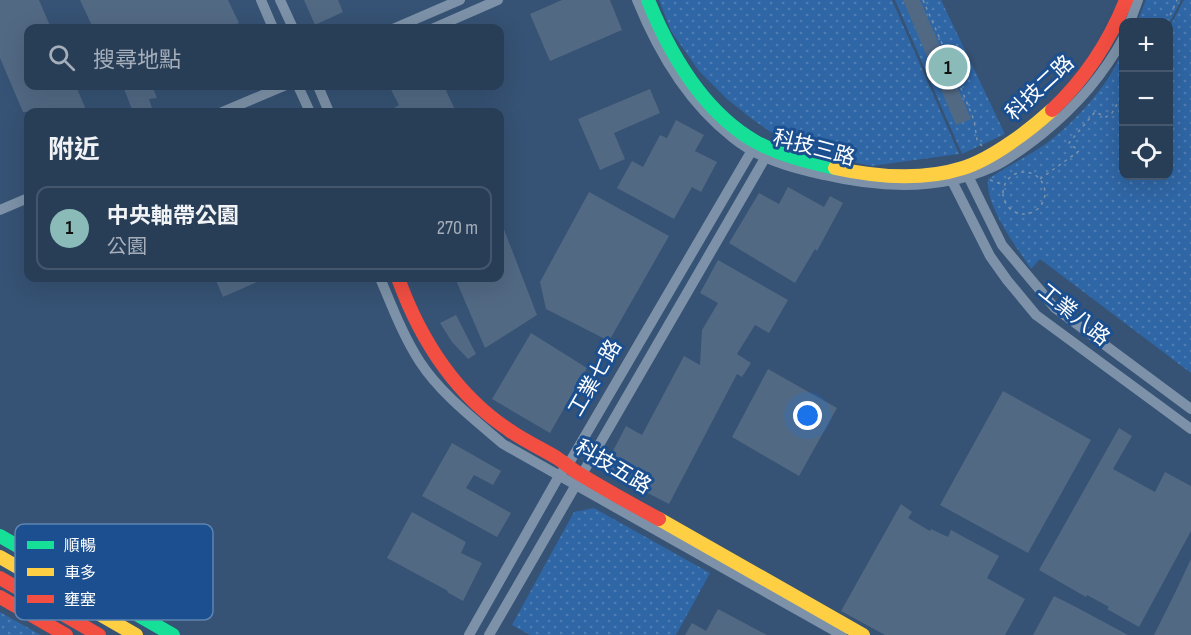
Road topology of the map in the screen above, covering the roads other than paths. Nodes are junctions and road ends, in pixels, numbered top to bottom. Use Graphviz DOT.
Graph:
graph roads {
  1 [pos="261,0"];
  2 [pos="280,0"];
  3 [pos="460,0"];
  4 [pos="498,0"];
  5 [pos="637,0"];
  6 [pos="648,0"];
  7 [pos="1126,0"];
  8 [pos="1138,0"];
  9 [pos="1131,18"];
  10 [pos="271,24"];
  11 [pos="291,24"];
  12 [pos="404,24"];
  13 [pos="443,24"];
  14 [pos="1119,46"];
  15 [pos="274,90"];
  16 [pos="300,90"];
  17 [pos="320,90"];
  18 [pos="232,108"];
  19 [pos="308,108"];
  20 [pos="327,108"];
  21 [pos="754,146"];
  22 [pos="768,153"];
  23 [pos="967,171"];
  24 [pos="950,176"];
  25 [pos="24,200"];
  26 [pos="0,210"];
  27 [pos="382,282"];
  28 [pos="400,282"];
  29 [pos="1191,409"];
  30 [pos="1191,429"];
  31 [pos="564,470"];
  32 [pos="578,480"];
  33 [pos="0,536"];
  34 [pos="15,545"];
  35 [pos="0,557"];
  36 [pos="15,566"];
  37 [pos="0,578"];
  38 [pos="15,587"];
  39 [pos="0,597"];
  40 [pos="15,606"];
  41 [pos="40,620"];
  42 [pos="73,620"];
  43 [pos="110,620"];
  44 [pos="146,620"];
  45 [pos="66,635"];
  46 [pos="99,635"];
  47 [pos="136,635"];
  48 [pos="172,635"];
  49 [pos="469,635"];
  50 [pos="489,635"];
  51 [pos="842,635"];
  52 [pos="862,635"];
  1 -- 10 [label="street"];
  2 -- 11 [label="street"];
  3 -- 12 [label="street"];
  4 -- 13 [label="street"];
  5 -- 21 [label="street, 科技三路"];
  6 -- 21 [label="street, 科技三路"];
  7 -- 23 [label="street, 科技二路"];
  8 -- 9 [label="street"];
  14 -- 23 [label="street, 科技二路"];
  15 -- 18 [label="street"];
  16 -- 19 [label="street"];
  17 -- 20 [label="street"];
  21 -- 22 [label="street, 科技三路"];
  21 -- 31 [label="street, 工業七路"];
  22 -- 24 [label="street, 科技三路"];
  22 -- 32 [label="street, 工業七路"];
  23 -- 24 [label="street, 科技二路"];
  23 -- 29 [label="street, 工業八路"];
  24 -- 30 [label="street, 工業八路"];
  25 -- 26 [label="street"];
  27 -- 31 [label="street, 科技五路"];
  28 -- 31 [label="street, 科技五路"];
  31 -- 32 [label="street, 科技五路"];
  31 -- 49 [label="street, 工業七路"];
  32 -- 50 [label="street, 工業七路"];
  32 -- 51 [label="street, 科技五路"];
  32 -- 52 [label="street, 科技五路"];
  33 -- 34 [label="street"];
  35 -- 36 [label="street"];
  37 -- 38 [label="street"];
  39 -- 40 [label="street"];
  41 -- 45 [label="street"];
  42 -- 46 [label="street"];
  43 -- 47 [label="street"];
  44 -- 48 [label="street"];
}
